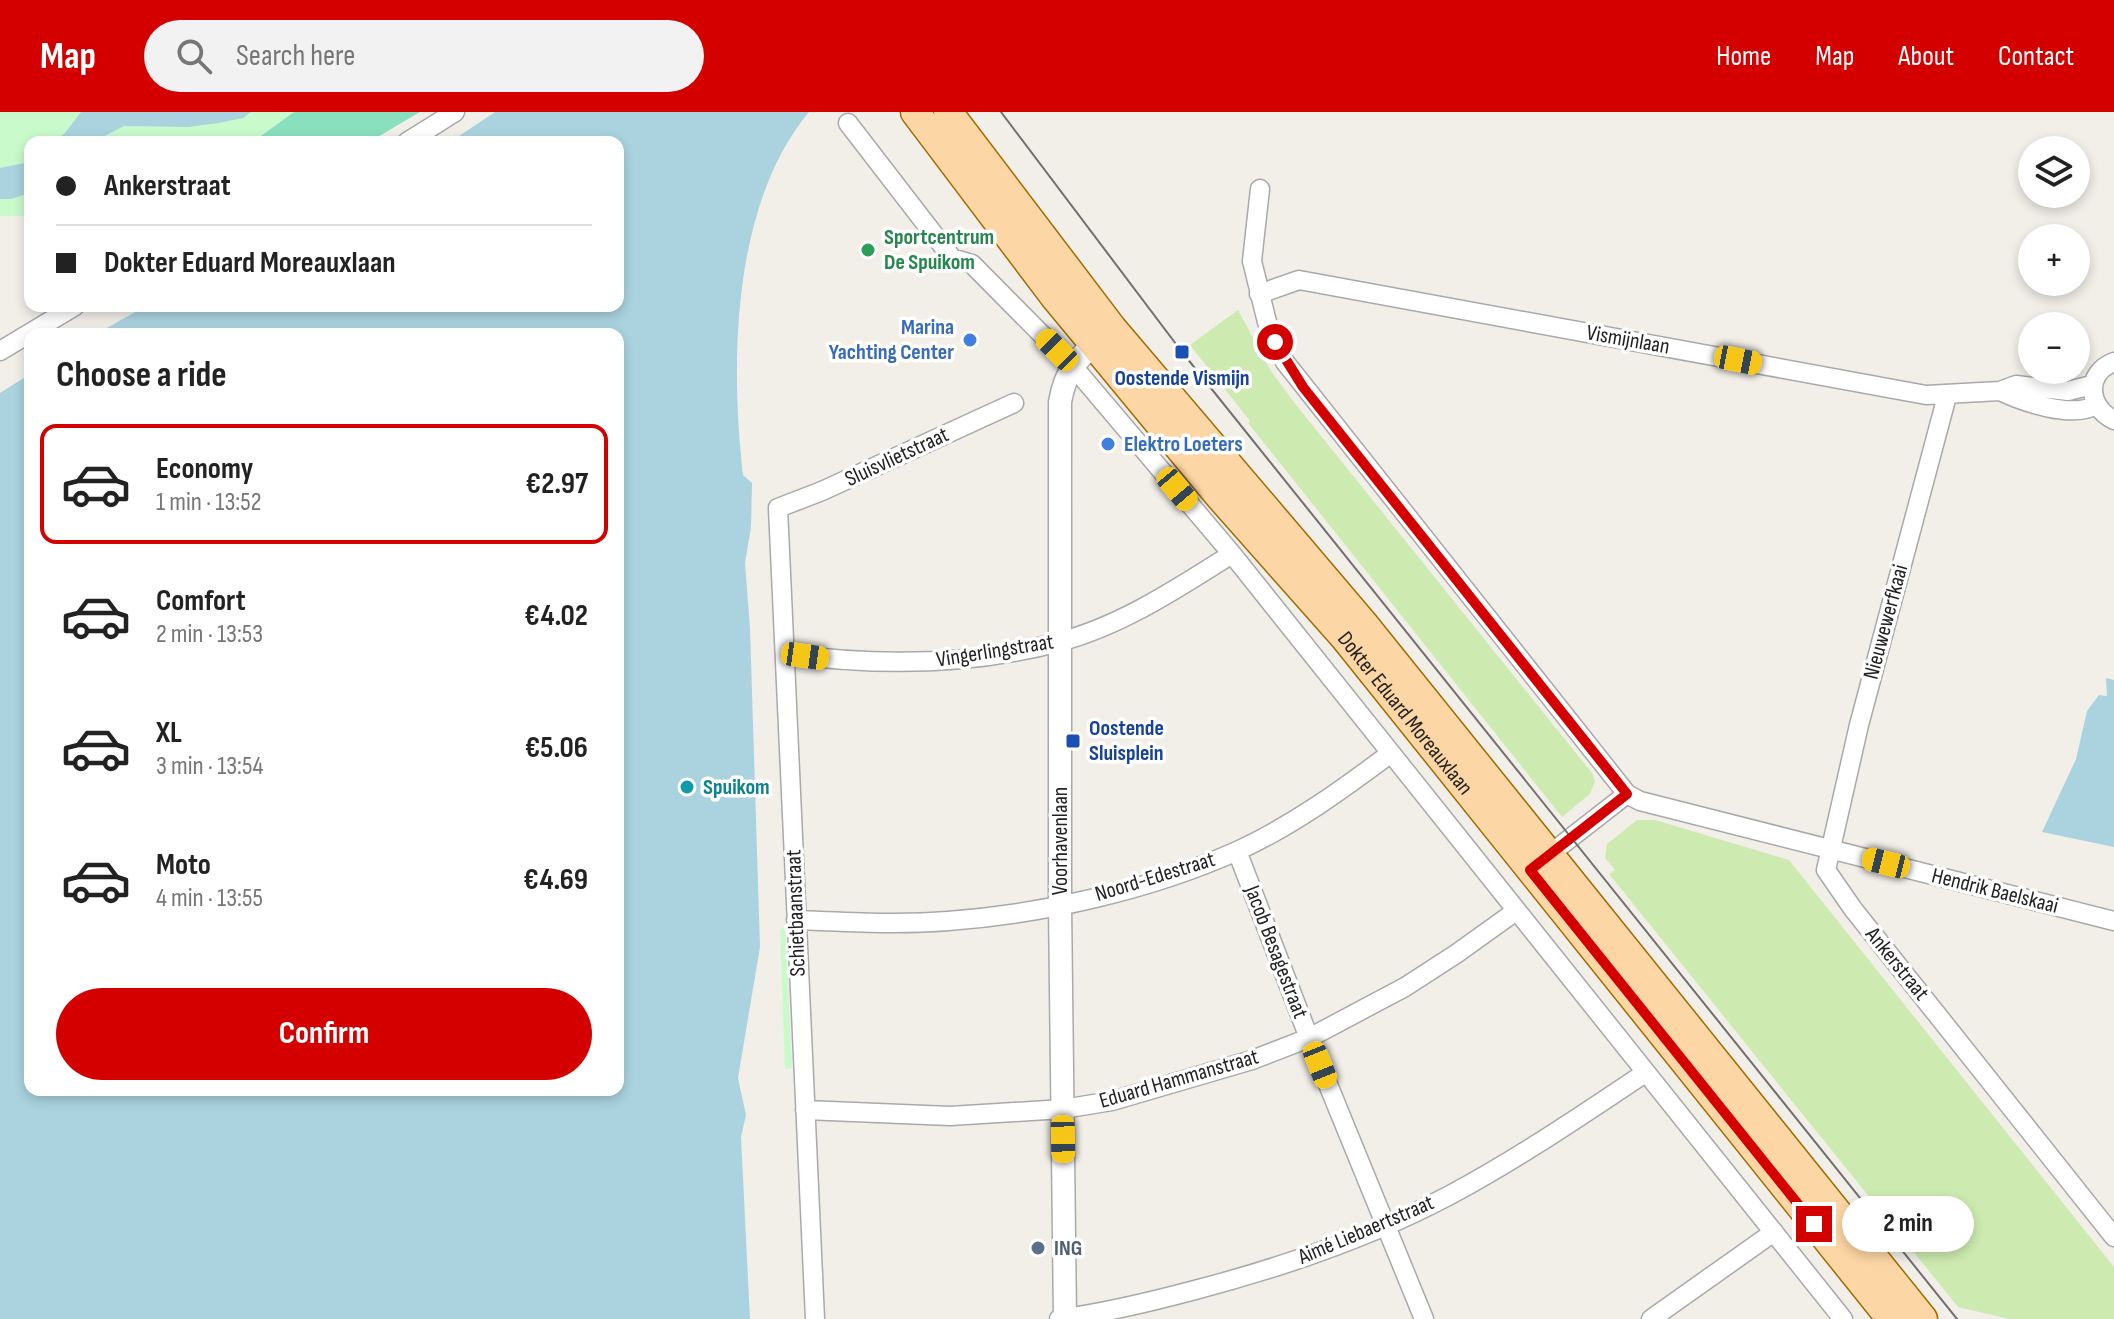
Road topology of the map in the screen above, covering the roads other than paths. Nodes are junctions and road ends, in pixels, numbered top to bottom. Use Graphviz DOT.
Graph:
graph roads {
  1 [pos="455,112"];
  2 [pos="915,112"];
  3 [pos="948,112"];
  4 [pos="848,123"];
  5 [pos="417,136"];
  6 [pos="1260,189"];
  7 [pos="1259,294"];
  8 [pos="65,312"];
  9 [pos="38,328"];
  10 [pos="1104,336"];
  11 [pos="24,337"];
  12 [pos="0,351"];
  13 [pos="2114,362"];
  14 [pos="1072,365"];
  15 [pos="2092,385"];
  16 [pos="2000,391"];
  17 [pos="1947,396"];
  18 [pos="1014,403"];
  19 [pos="2096,405"];
  20 [pos="2114,420"];
  21 [pos="778,508"];
  22 [pos="1232,554"];
  23 [pos="1060,642"];
  24 [pos="786,654"];
  25 [pos="1391,753"];
  26 [pos="1627,794"];
  27 [pos="1829,849"];
  28 [pos="1237,851"];
  29 [pos="1540,862"];
  30 [pos="1060,905"];
  31 [pos="1516,911"];
  32 [pos="796,920"];
  33 [pos="2114,921"];
  34 [pos="1309,1038"];
  35 [pos="1645,1073"];
  36 [pos="1063,1109"];
  37 [pos="805,1110"];
  38 [pos="1386,1226"];
  39 [pos="1774,1232"];
  40 [pos="2114,1237"];
  41 [pos="815,1319"];
  42 [pos="1063,1319"];
  43 [pos="1424,1319"];
  44 [pos="1651,1319"];
  45 [pos="1843,1319"];
  46 [pos="1891,1319"];
  47 [pos="1923,1319"];
  1 -- 5 [label="street"];
  2 -- 10 [label="main road, Dokter Eduard Moreauxlaan"];
  3 -- 10 [label="main road, Dokter Eduard Moreauxlaan"];
  4 -- 14 [label="street"];
  6 -- 7 [label="street"];
  7 -- 17 [label="street, Vismijnlaan"];
  7 -- 26 [label="street"];
  8 -- 9 [label="street"];
  10 -- 14 [label="street"];
  10 -- 29 [label="main road, Dokter Eduard Moreauxlaan"];
  11 -- 12 [label="street"];
  13 -- 15 [label="street"];
  14 -- 22 [label="street, Dokter Eduard Moreauxlaan"];
  14 -- 23 [label="street, Voorhavenlaan"];
  15 -- 16 [label="street, Vismijnlaan"];
  15 -- 19 [label="street"];
  16 -- 17 [label="street, Vismijnlaan"];
  16 -- 19 [label="street, Vismijnlaan"];
  17 -- 27 [label="street, Nieuwewerfkaai"];
  18 -- 21 [label="street, Sluisvlietstraat"];
  19 -- 20 [label="street"];
  21 -- 24 [label="street, Schietbaanstraat"];
  22 -- 23 [label="street, Vingerlingstraat"];
  22 -- 25 [label="street, Dokter Eduard Moreauxlaan"];
  23 -- 24 [label="street, Vingerlingstraat"];
  23 -- 30 [label="street, Voorhavenlaan"];
  24 -- 32 [label="street, Schietbaanstraat"];
  25 -- 28 [label="street, Noord-Edestraat"];
  25 -- 31 [label="street, Dokter Eduard Moreauxlaan"];
  26 -- 27 [label="street"];
  26 -- 29 [label="street"];
  27 -- 33 [label="street, Hendrik Baelskaai"];
  27 -- 40 [label="street, Ankerstraat"];
  28 -- 30 [label="street, Noord-Edestraat"];
  28 -- 34 [label="street, Jacob Besagestraat"];
  29 -- 46 [label="main road, Dokter Eduard Moreauxlaan"];
  29 -- 47 [label="main road, Dokter Eduard Moreauxlaan"];
  30 -- 32 [label="street, Noord-Edestraat"];
  30 -- 36 [label="street, Voorhavenlaan"];
  31 -- 34 [label="street, Eduard Hammanstraat"];
  31 -- 35 [label="street, Dokter Eduard Moreauxlaan"];
  32 -- 37 [label="street, Schietbaanstraat"];
  34 -- 36 [label="street, Eduard Hammanstraat"];
  34 -- 38 [label="street, Jacob Besagestraat"];
  35 -- 38 [label="street, Aimé Liebaertstraat"];
  35 -- 39 [label="street, Dokter Eduard Moreauxlaan"];
  36 -- 37 [label="street, Eduard Hammanstraat"];
  36 -- 42 [label="street, Voorhavenlaan"];
  37 -- 41 [label="street, Schietbaanstraat"];
  38 -- 42 [label="street, Aimé Liebaertstraat"];
  38 -- 43 [label="street, Jacob Besagestraat"];
  39 -- 44 [label="street"];
  39 -- 45 [label="street, Dokter Eduard Moreauxlaan"];
}
